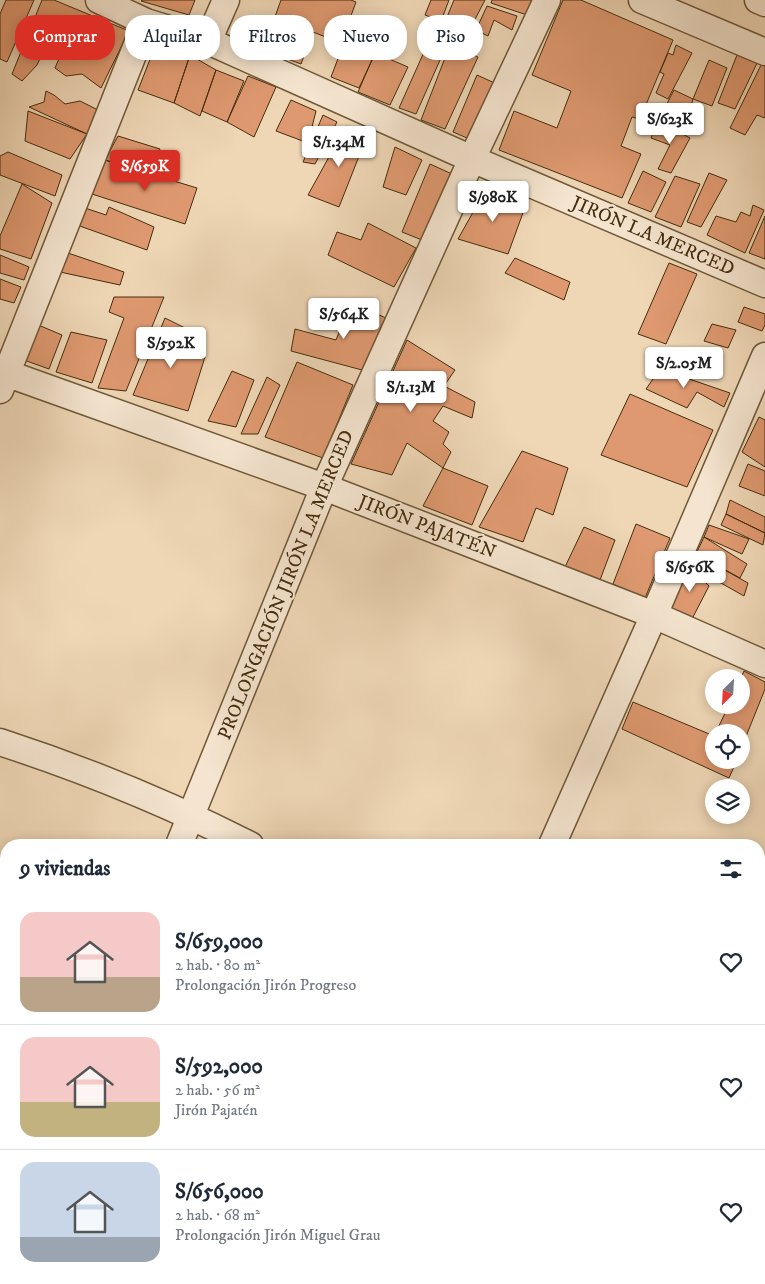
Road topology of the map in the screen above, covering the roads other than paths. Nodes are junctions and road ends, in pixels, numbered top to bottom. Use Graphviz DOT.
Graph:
graph roads {
  1 [pos="99,0"];
  2 [pos="226,0"];
  3 [pos="548,0"];
  4 [pos="642,0"];
  5 [pos="758,0"];
  6 [pos="765,3"];
  7 [pos="131,15"];
  8 [pos="219,15"];
  9 [pos="220,45"];
  10 [pos="765,52"];
  11 [pos="131,60"];
  12 [pos="472,159"];
  13 [pos="765,284"];
  14 [pos="765,356"];
  15 [pos="3,378"];
  16 [pos="324,487"];
  17 [pos="654,616"];
  18 [pos="765,664"];
  19 [pos="0,742"];
  20 [pos="192,816"];
  21 [pos="182,839"];
  22 [pos="238,839"];
  23 [pos="555,839"];
  1 -- 7 [label="street, JIRÓN LA MERCED"];
  2 -- 8 [label="street"];
  3 -- 12 [label="street, PROLONGACIÓN JIRÓN LA MERCED"];
  4 -- 10 [label="street"];
  5 -- 6 [label="street"];
  9 -- 12 [label="street, JIRÓN LA MERCED"];
  11 -- 15 [label="street"];
  12 -- 13 [label="street, JIRÓN LA MERCED"];
  12 -- 16 [label="street, PROLONGACIÓN JIRÓN LA MERCED"];
  14 -- 17 [label="street"];
  15 -- 16 [label="street, JIRÓN PAJATÉN"];
  16 -- 17 [label="street, JIRÓN PAJATÉN"];
  16 -- 20 [label="street, PROLONGACIÓN JIRÓN LA MERCED"];
  17 -- 18 [label="street, JIRÓN PAJATÉN"];
  17 -- 23 [label="street"];
  19 -- 20 [label="street"];
  20 -- 21 [label="street, PROLONGACIÓN JIRÓN LA MERCED"];
  20 -- 22 [label="street"];
}
